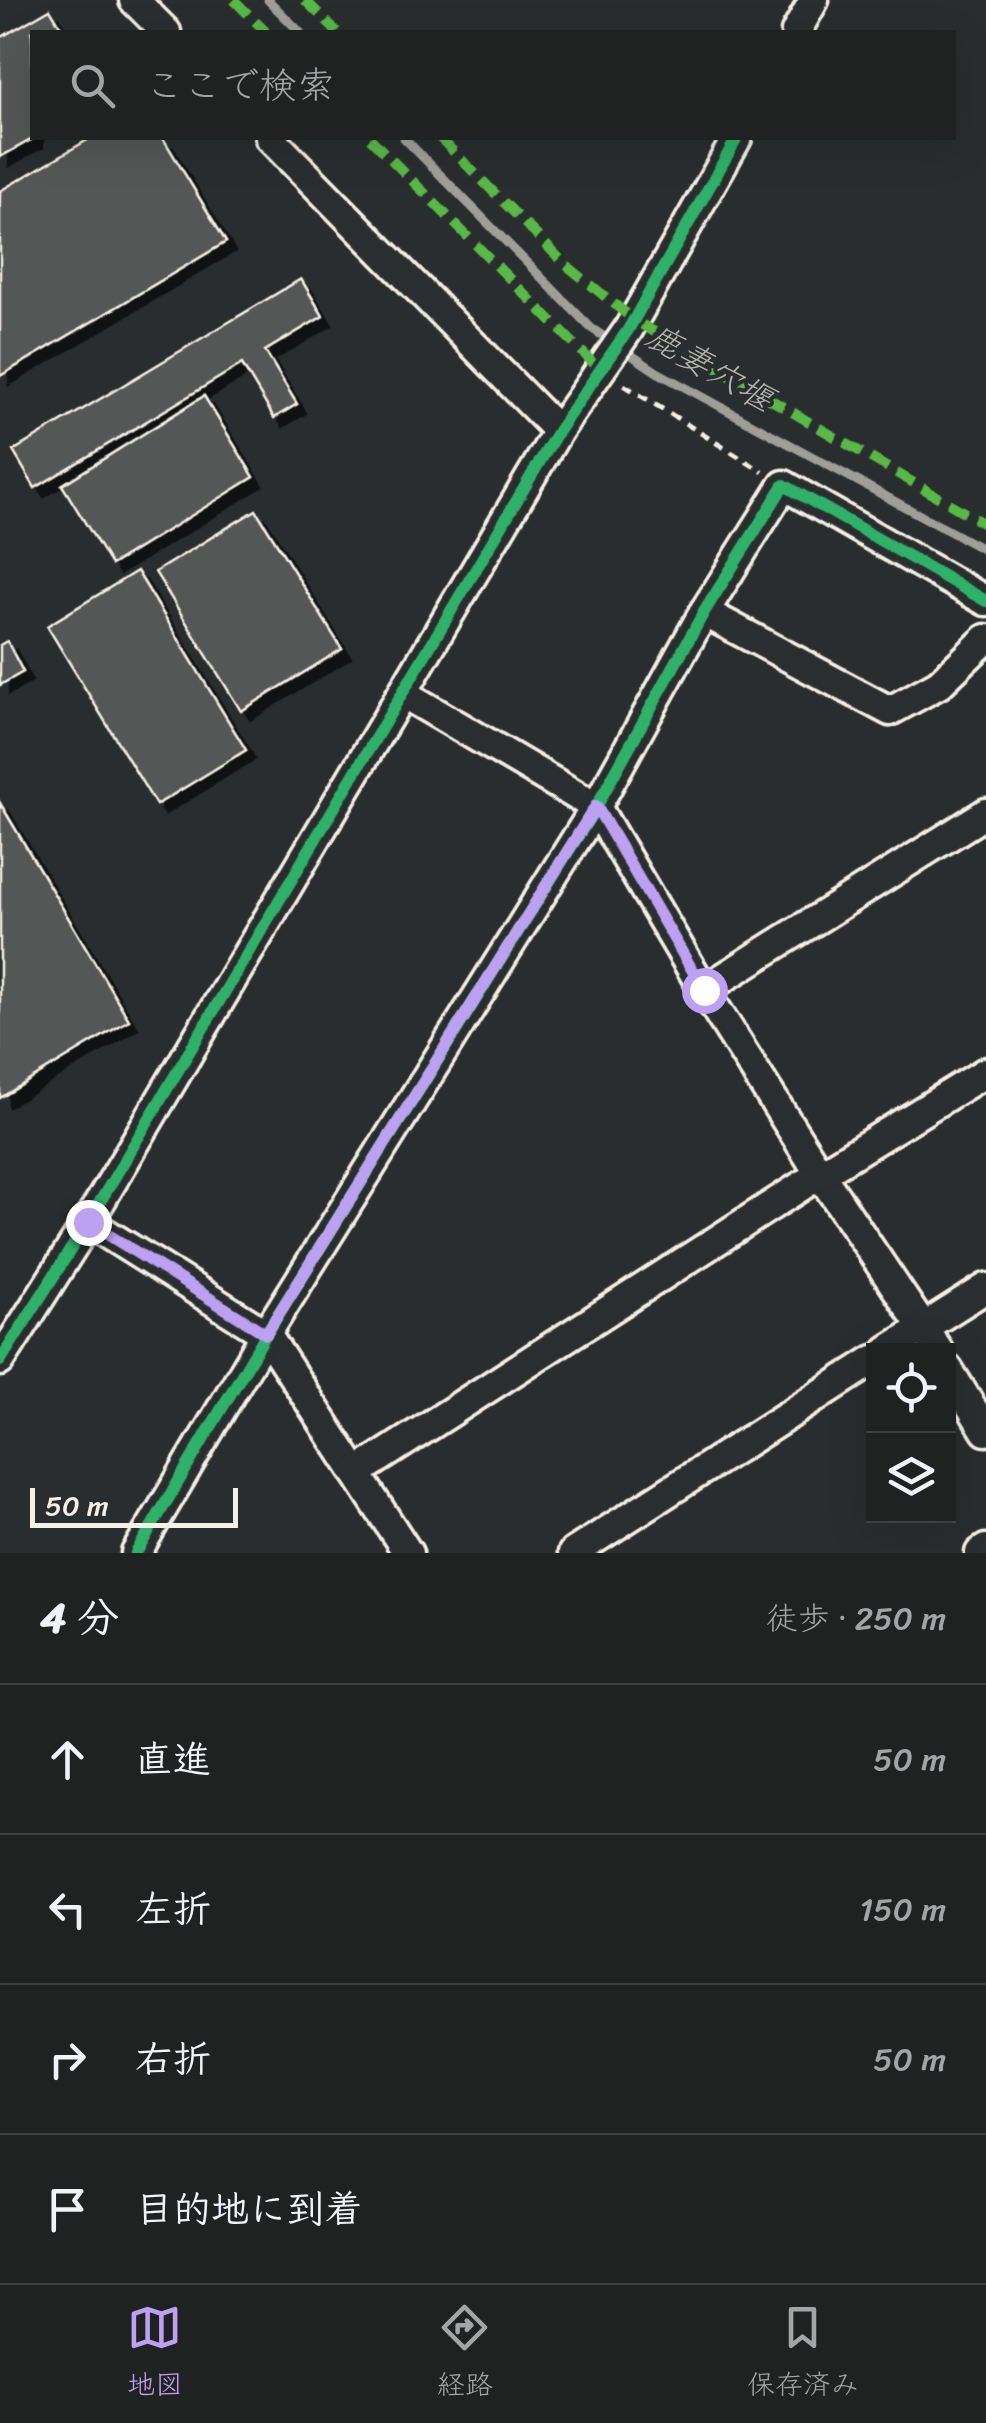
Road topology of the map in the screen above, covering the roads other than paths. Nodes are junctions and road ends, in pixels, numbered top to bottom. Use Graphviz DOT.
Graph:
graph roads {
  1 [pos="134,0"];
  2 [pos="814,0"];
  3 [pos="164,30"];
  4 [pos="797,30"];
  5 [pos="272,140"];
  6 [pos="735,140"];
  7 [pos="558,431"];
  8 [pos="986,601"];
  9 [pos="704,612"];
  10 [pos="986,639"];
  11 [pos="404,694"];
  12 [pos="596,806"];
  13 [pos="986,812"];
  14 [pos="704,990"];
  15 [pos="986,1072"];
  16 [pos="820,1174"];
  17 [pos="88,1222"];
  18 [pos="986,1288"];
  19 [pos="266,1334"];
  20 [pos="931,1339"];
  21 [pos="0,1361"];
  22 [pos="866,1365"];
  23 [pos="956,1382"];
  24 [pos="986,1431"];
  25 [pos="356,1473"];
  26 [pos="136,1553"];
  27 [pos="408,1553"];
  28 [pos="572,1553"];
  1 -- 3 [label="street"];
  2 -- 4 [label="street"];
  5 -- 7 [label="street"];
  6 -- 7 [label="street"];
  7 -- 11 [label="street"];
  8 -- 9 [label="street"];
  9 -- 10 [label="street"];
  9 -- 12 [label="street"];
  11 -- 12 [label="street"];
  11 -- 17 [label="street"];
  12 -- 14 [label="street"];
  12 -- 19 [label="street"];
  13 -- 14 [label="street"];
  14 -- 16 [label="street"];
  15 -- 16 [label="street"];
  16 -- 20 [label="street"];
  16 -- 25 [label="street"];
  17 -- 19 [label="street"];
  17 -- 21 [label="street"];
  18 -- 20 [label="street"];
  19 -- 25 [label="street"];
  19 -- 26 [label="street"];
  22 -- 28 [label="street"];
  23 -- 24 [label="street"];
  25 -- 27 [label="street"];
}
